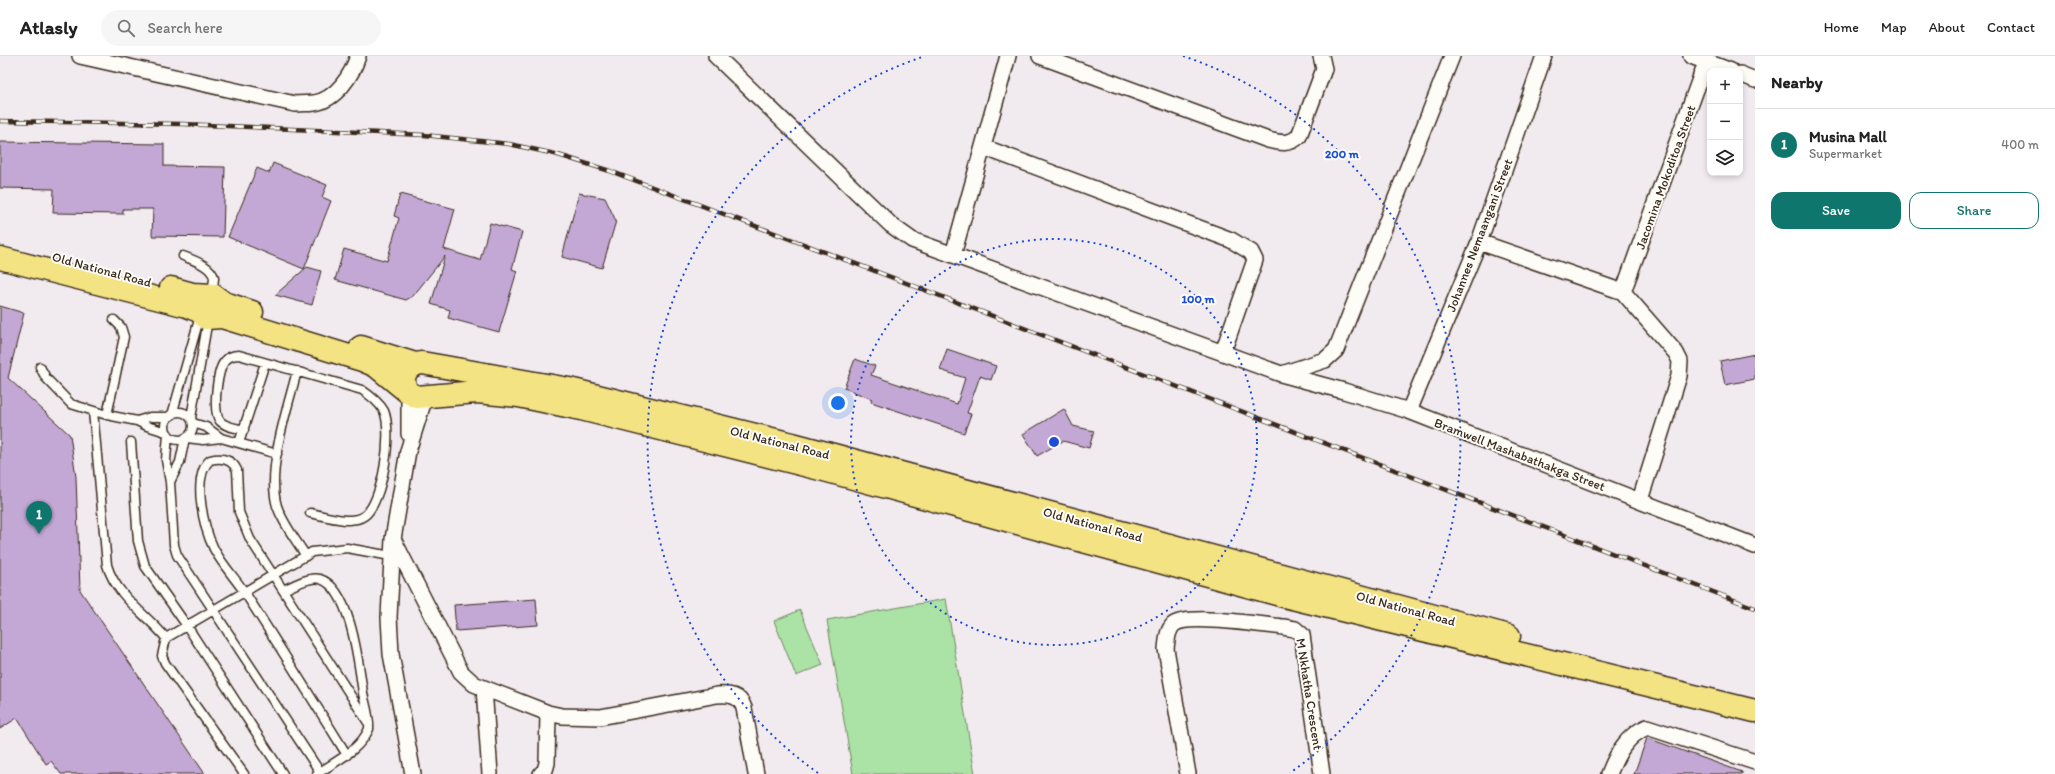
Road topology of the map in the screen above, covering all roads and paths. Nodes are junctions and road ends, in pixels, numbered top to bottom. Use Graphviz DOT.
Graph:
graph roads {
  1 [pos="80,56"];
  2 [pos="358,56"];
  3 [pos="716,56"];
  4 [pos="1008,56"];
  5 [pos="1040,56"];
  6 [pos="1321,56"];
  7 [pos="1452,56"];
  8 [pos="1544,56"];
  9 [pos="1691,56"];
  10 [pos="1706,62"];
  11 [pos="1723,68"];
  12 [pos="1743,75"];
  13 [pos="1755,80"];
  14 [pos="983,147"];
  15 [pos="0,242"];
  16 [pos="1479,242"];
  17 [pos="953,255"];
  18 [pos="183,256"];
  19 [pos="0,258"];
  20 [pos="1623,292"];
  21 [pos="208,307"];
  22 [pos="114,320"];
  23 [pos="1223,352"];
  24 [pos="265,363"];
  25 [pos="422,365"];
  26 [pos="40,367"];
  27 [pos="298,371"];
  28 [pos="1281,374"];
  29 [pos="417,394"];
  30 [pos="93,411"];
  31 [pos="1409,411"];
  32 [pos="108,415"];
  33 [pos="170,416"];
  34 [pos="137,421"];
  35 [pos="192,421"];
  36 [pos="244,430"];
  37 [pos="167,433"];
  38 [pos="186,438"];
  39 [pos="221,438"];
  40 [pos="131,442"];
  41 [pos="239,443"];
  42 [pos="277,454"];
  43 [pos="170,482"];
  44 [pos="1640,500"];
  45 [pos="310,513"];
  46 [pos="393,538"];
  47 [pos="1755,546"];
  48 [pos="306,556"];
  49 [pos="391,556"];
  50 [pos="273,575"];
  51 [pos="283,590"];
  52 [pos="245,592"];
  53 [pos="213,611"];
  54 [pos="187,626"];
  55 [pos="166,638"];
  56 [pos="484,688"];
  57 [pos="1755,697"];
  58 [pos="1755,711"];
  59 [pos="548,713"];
  60 [pos="370,724"];
  61 [pos="347,755"];
  62 [pos="1755,762"];
  63 [pos="318,773"];
  64 [pos="244,774"];
  65 [pos="283,774"];
  66 [pos="413,774"];
  67 [pos="490,774"];
  68 [pos="541,774"];
  69 [pos="756,774"];
  70 [pos="1188,774"];
  71 [pos="1322,774"];
  72 [pos="1609,774"];
  1 -- 2 [label="street"];
  3 -- 17 [label="street, Bramwell Mashabathakga Street"];
  4 -- 14 [label="street"];
  5 -- 6 [label="street"];
  7 -- 28 [label="street"];
  8 -- 16 [label="street, Johannes Nemaangani Street"];
  9 -- 10 [label="street"];
  10 -- 11 [label="street"];
  10 -- 20 [label="street, Jacomina Mokoditoa Street"];
  12 -- 13 [label="street"];
  14 -- 17 [label="street"];
  14 -- 23 [label="street"];
  15 -- 21 [label="main road, Old National Road"];
  16 -- 20 [label="street"];
  16 -- 31 [label="street, Johannes Nemaangani Street"];
  17 -- 23 [label="street, Bramwell Mashabathakga Street"];
  18 -- 21 [label="lane"];
  19 -- 21 [label="main road, Old National Road"];
  20 -- 44 [label="street"];
  21 -- 25 [label="main road, Old National Road"];
  21 -- 29 [label="main road, Old National Road"];
  21 -- 33 [label="lane"];
  21 -- 35 [label="lane"];
  22 -- 32 [label="lane"];
  23 -- 28 [label="street, Bramwell Mashabathakga Street"];
  24 -- 27 [label="lane"];
  24 -- 36 [label="lane"];
  24 -- 36 [label="lane"];
  25 -- 29 [label="main road"];
  25 -- 29 [label="main road"];
  25 -- 57 [label="main road, Old National Road"];
  26 -- 30 [label="lane"];
  27 -- 42 [label="lane"];
  27 -- 45 [label="lane"];
  28 -- 31 [label="street, Bramwell Mashabathakga Street"];
  29 -- 46 [label="street"];
  29 -- 58 [label="main road, Old National Road"];
  30 -- 32 [label="lane"];
  30 -- 55 [label="lane"];
  31 -- 44 [label="street, Bramwell Mashabathakga Street"];
  32 -- 34 [label="lane"];
  33 -- 34 [label="lane"];
  33 -- 35 [label="lane"];
  33 -- 37 [label="lane"];
  34 -- 37 [label="lane"];
  35 -- 38 [label="lane"];
  35 -- 39 [label="lane"];
  36 -- 41 [label="lane"];
  37 -- 38 [label="lane"];
  37 -- 43 [label="lane"];
  38 -- 39 [label="lane"];
  38 -- 43 [label="lane"];
  39 -- 41 [label="lane"];
  40 -- 54 [label="lane"];
  41 -- 42 [label="lane"];
  42 -- 48 [label="lane"];
  43 -- 53 [label="lane"];
  44 -- 47 [label="street, Bramwell Mashabathakga Street"];
  46 -- 49 [label="street"];
  46 -- 56 [label="street"];
  48 -- 49 [label="lane"];
  48 -- 50 [label="lane"];
  49 -- 66 [label="street"];
  50 -- 51 [label="lane"];
  50 -- 52 [label="lane"];
  50 -- 52 [label="lane"];
  51 -- 60 [label="lane"];
  51 -- 60 [label="lane"];
  52 -- 53 [label="lane"];
  52 -- 61 [label="lane"];
  53 -- 54 [label="lane"];
  53 -- 63 [label="lane"];
  54 -- 55 [label="lane"];
  54 -- 65 [label="lane"];
  55 -- 64 [label="lane"];
  56 -- 59 [label="street"];
  56 -- 67 [label="street"];
  59 -- 68 [label="street"];
  59 -- 69 [label="street"];
  60 -- 61 [label="lane"];
  61 -- 63 [label="lane"];
  62 -- 72 [label="street"];
  70 -- 71 [label="street, M Nkhatha Crescent"];
}
